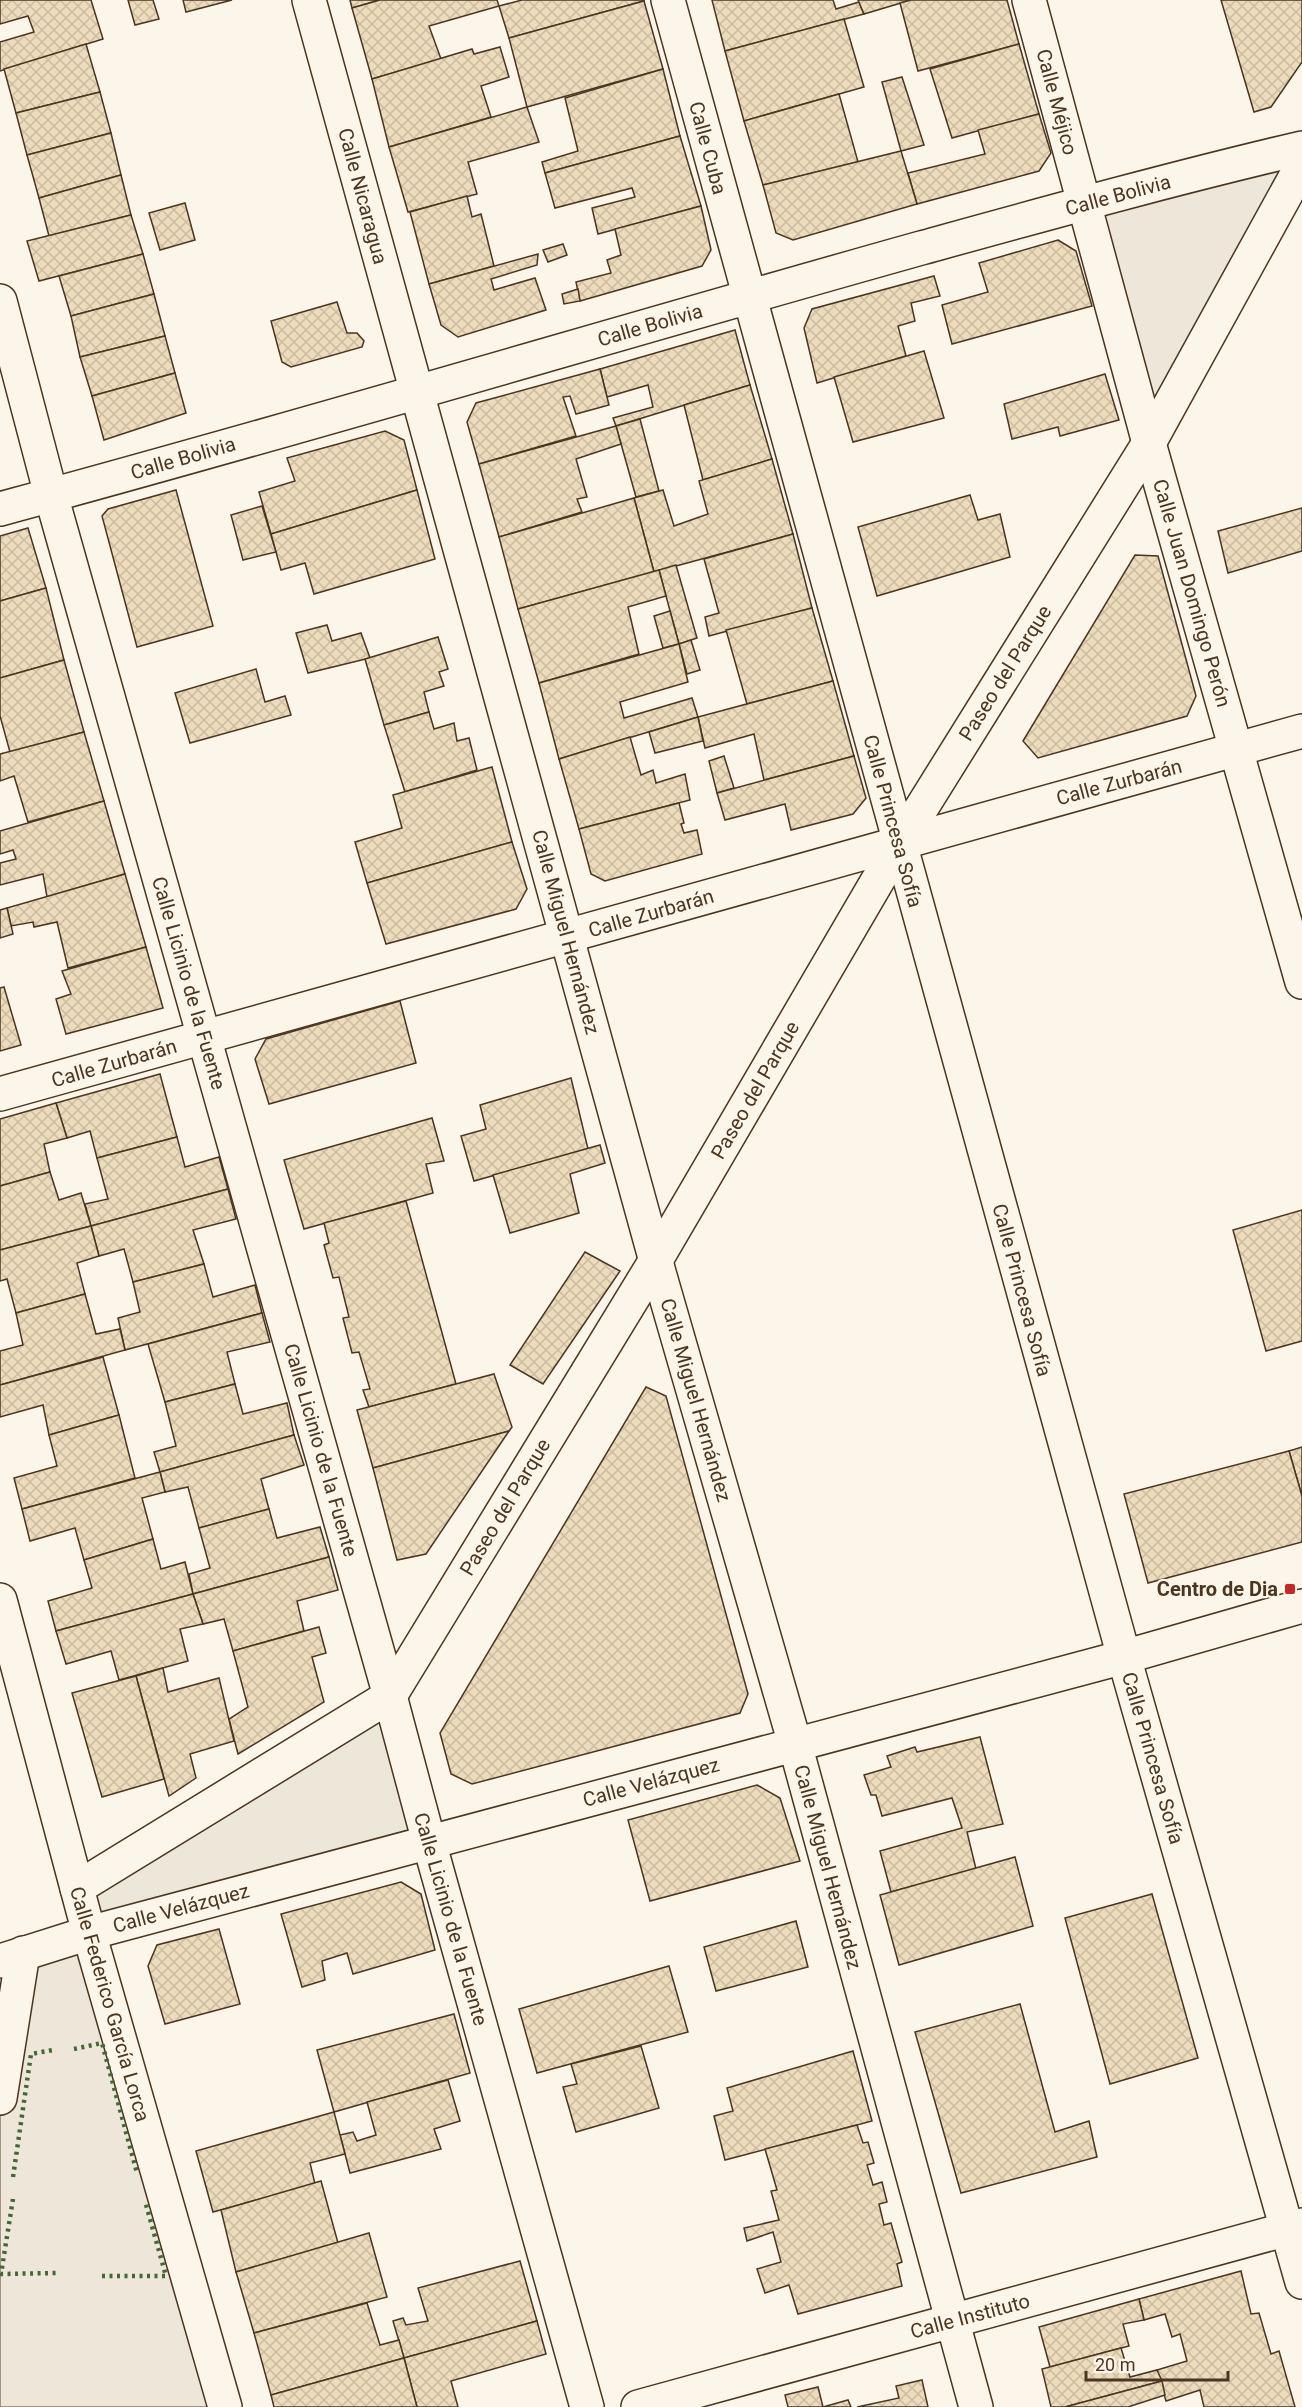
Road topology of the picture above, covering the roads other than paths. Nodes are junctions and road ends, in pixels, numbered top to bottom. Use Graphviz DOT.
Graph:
graph roads {
  1 [pos="309,0"];
  2 [pos="668,0"];
  3 [pos="1029,0"];
  4 [pos="1302,148"];
  5 [pos="1302,165"];
  6 [pos="1084,203"];
  7 [pos="748,296"];
  8 [pos="0,302"];
  9 [pos="416,392"];
  10 [pos="1149,443"];
  11 [pos="51,495"];
  12 [pos="0,508"];
  13 [pos="1302,731"];
  14 [pos="1236,750"];
  15 [pos="899,844"];
  16 [pos="567,936"];
  17 [pos="1302,982"];
  18 [pos="204,1038"];
  19 [pos="0,1094"];
  20 [pos="656,1260"];
  21 [pos="0,1600"];
  22 [pos="1302,1606"];
  23 [pos="1124,1657"];
  24 [pos="390,1696"];
  25 [pos="795,1744"];
  26 [pos="429,1842"];
  27 [pos="77,1888"];
  28 [pos="89,1933"];
  29 [pos="12,1957"];
  30 [pos="0,2098"];
  31 [pos="1295,2227"];
  32 [pos="1302,2282"];
  33 [pos="952,2321"];
  34 [pos="225,2407"];
  35 [pos="587,2407"];
  36 [pos="638,2407"];
  37 [pos="976,2407"];
  1 -- 9 [label="street, Calle Nicaragua"];
  2 -- 7 [label="street, Calle Cuba"];
  3 -- 6 [label="street, Calle Méjico"];
  4 -- 6 [label="street, Calle Bolivia"];
  5 -- 10 [label="street, Paseo del Parque"];
  6 -- 7 [label="street, Calle Bolivia"];
  6 -- 10 [label="street, Calle Juan Domingo Perón"];
  7 -- 9 [label="street, Calle Bolivia"];
  7 -- 15 [label="street, Calle Princesa Sofía"];
  8 -- 11 [label="street, Calle Licinio de la Fuente"];
  9 -- 11 [label="street, Calle Bolivia"];
  9 -- 16 [label="street, Calle Miguel Hernández"];
  10 -- 14 [label="street, Calle Juan Domingo Perón"];
  10 -- 15 [label="street, Paseo del Parque"];
  11 -- 12 [label="street, Calle Bolivia"];
  11 -- 18 [label="street, Calle Licinio de la Fuente"];
  13 -- 14 [label="street, Calle Zurbarán"];
  14 -- 15 [label="street, Calle Zurbarán"];
  14 -- 17 [label="street, Calle Juan Domingo Perón"];
  15 -- 16 [label="street, Calle Zurbarán"];
  15 -- 20 [label="street, Paseo del Parque"];
  15 -- 23 [label="street, Calle Princesa Sofía"];
  16 -- 18 [label="street, Calle Zurbarán"];
  16 -- 20 [label="street, Calle Miguel Hernández"];
  18 -- 19 [label="street, Calle Zurbarán"];
  18 -- 24 [label="street, Calle Licinio de la Fuente"];
  20 -- 24 [label="street, Paseo del Parque"];
  20 -- 25 [label="street, Calle Miguel Hernández"];
  21 -- 27 [label="street, Calle Federico García Lorca"];
  22 -- 23 [label="street, Calle Velázquez"];
  23 -- 25 [label="street, Calle Velázquez"];
  23 -- 31 [label="street, Calle Princesa Sofía"];
  24 -- 26 [label="street, Calle Licinio de la Fuente"];
  24 -- 27 [label="street, Paseo del Parque"];
  25 -- 26 [label="street, Calle Velázquez"];
  25 -- 33 [label="street, Calle Miguel Hernández"];
  26 -- 28 [label="street, Calle Velázquez"];
  26 -- 35 [label="street, Calle Licinio de la Fuente"];
  27 -- 28 [label="street, Calle Federico García Lorca"];
  28 -- 29 [label="street, Calle Velázquez"];
  28 -- 34 [label="street, Calle Federico García Lorca"];
  29 -- 30 [label="street"];
  31 -- 32 [label="street, Calle Princesa Sofía"];
  31 -- 33 [label="street, Calle Instituto"];
  33 -- 36 [label="street, Calle Instituto"];
  33 -- 37 [label="street, Calle Miguel Hernández"];
}
